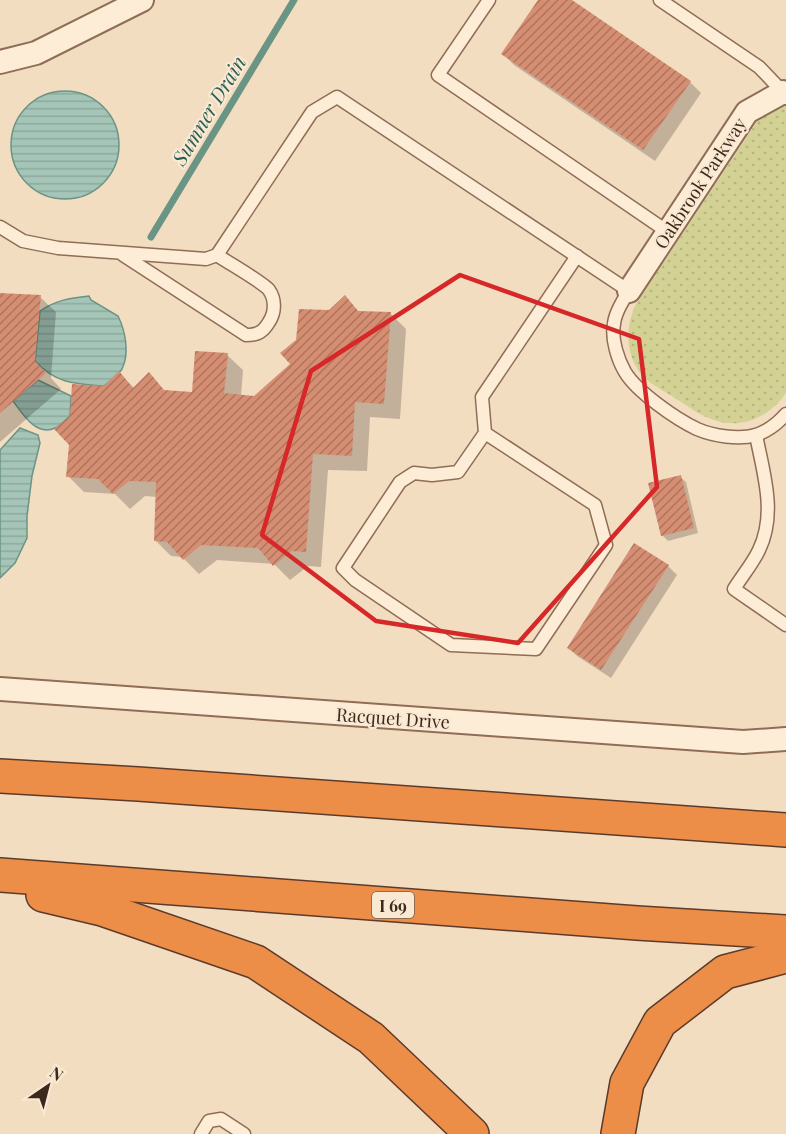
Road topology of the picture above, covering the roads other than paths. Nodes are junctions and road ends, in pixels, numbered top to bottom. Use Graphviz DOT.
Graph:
graph roads {
  1 [pos="142,0"];
  2 [pos="489,0"];
  3 [pos="660,0"];
  4 [pos="0,62"];
  5 [pos="784,92"];
  6 [pos="0,227"];
  7 [pos="668,232"];
  8 [pos="122,254"];
  9 [pos="217,255"];
  10 [pos="578,256"];
  11 [pos="629,291"];
  12 [pos="786,414"];
  13 [pos="485,433"];
  14 [pos="756,435"];
  15 [pos="786,624"];
  16 [pos="0,689"];
  17 [pos="786,739"];
  18 [pos="0,776"];
  19 [pos="786,812"];
  20 [pos="670,822"];
  21 [pos="786,830"];
  22 [pos="0,876"];
  23 [pos="0,884"];
  24 [pos="786,932"];
  25 [pos="786,956"];
  26 [pos="201,1134"];
  27 [pos="244,1134"];
  28 [pos="472,1134"];
  29 [pos="618,1134"];
  1 -- 4 [label="street"];
  2 -- 7 [label="lane"];
  3 -- 5 [label="lane"];
  5 -- 7 [label="street, Oakbrook Parkway"];
  6 -- 8 [label="lane"];
  7 -- 11 [label="street, Oakbrook Parkway"];
  8 -- 9 [label="lane"];
  8 -- 9 [label="lane"];
  9 -- 10 [label="lane"];
  10 -- 11 [label="lane"];
  10 -- 13 [label="lane"];
  11 -- 14 [label="lane"];
  12 -- 14 [label="lane"];
  13 -- 13 [label="lane"];
  14 -- 15 [label="lane"];
  16 -- 17 [label="street, Racquet Drive"];
  18 -- 20 [label="highway"];
  19 -- 20 [label="highway"];
  20 -- 21 [label="highway"];
  22 -- 24 [label="highway, I 69"];
  23 -- 28 [label="highway"];
  25 -- 29 [label="highway"];
  26 -- 27 [label="lane"];
}
